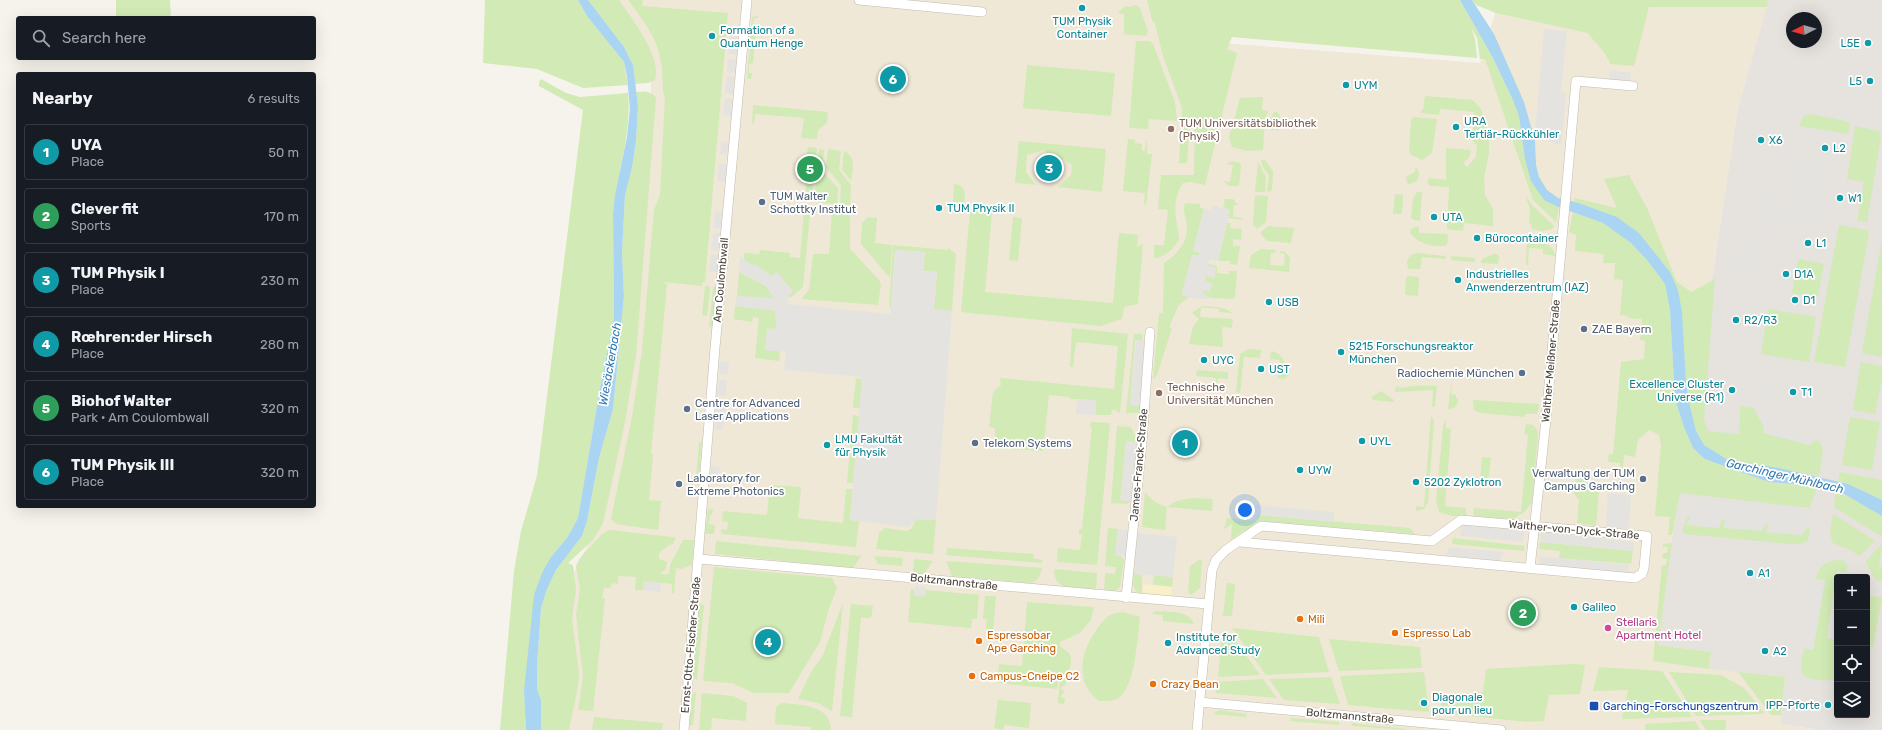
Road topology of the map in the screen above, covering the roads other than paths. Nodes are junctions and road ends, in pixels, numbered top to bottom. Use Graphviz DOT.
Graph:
graph roads {
  1 [pos="747,0"];
  2 [pos="859,0"];
  3 [pos="982,12"];
  4 [pos="1633,86"];
  5 [pos="1150,332"];
  6 [pos="1535,527"];
  7 [pos="1240,542"];
  8 [pos="699,559"];
  9 [pos="1530,568"];
  10 [pos="1126,598"];
  11 [pos="1208,604"];
  12 [pos="1199,702"];
  13 [pos="684,730"];
  14 [pos="1196,730"];
  15 [pos="1501,730"];
  1 -- 8 [label="street, Am Coulombwall"];
  2 -- 3 [label="street"];
  4 -- 6 [label="street, Walther-Meißner-Straße"];
  5 -- 10 [label="street, James-Franck-Straße"];
  6 -- 7 [label="street, Walther-von-Dyck-Straße"];
  6 -- 9 [label="street, Walther-Meißner-Straße"];
  6 -- 9 [label="street, Walther-von-Dyck-Straße"];
  7 -- 9 [label="street, Walther-von-Dyck-Straße"];
  7 -- 11 [label="street, Walther-von-Dyck-Straße"];
  8 -- 10 [label="street, Boltzmannstraße"];
  8 -- 13 [label="street, Ernst-Otto-Fischer-Straße"];
  10 -- 11 [label="street, Boltzmannstraße"];
  11 -- 12 [label="street"];
  12 -- 14 [label="street"];
  12 -- 15 [label="street, Boltzmannstraße"];
}
